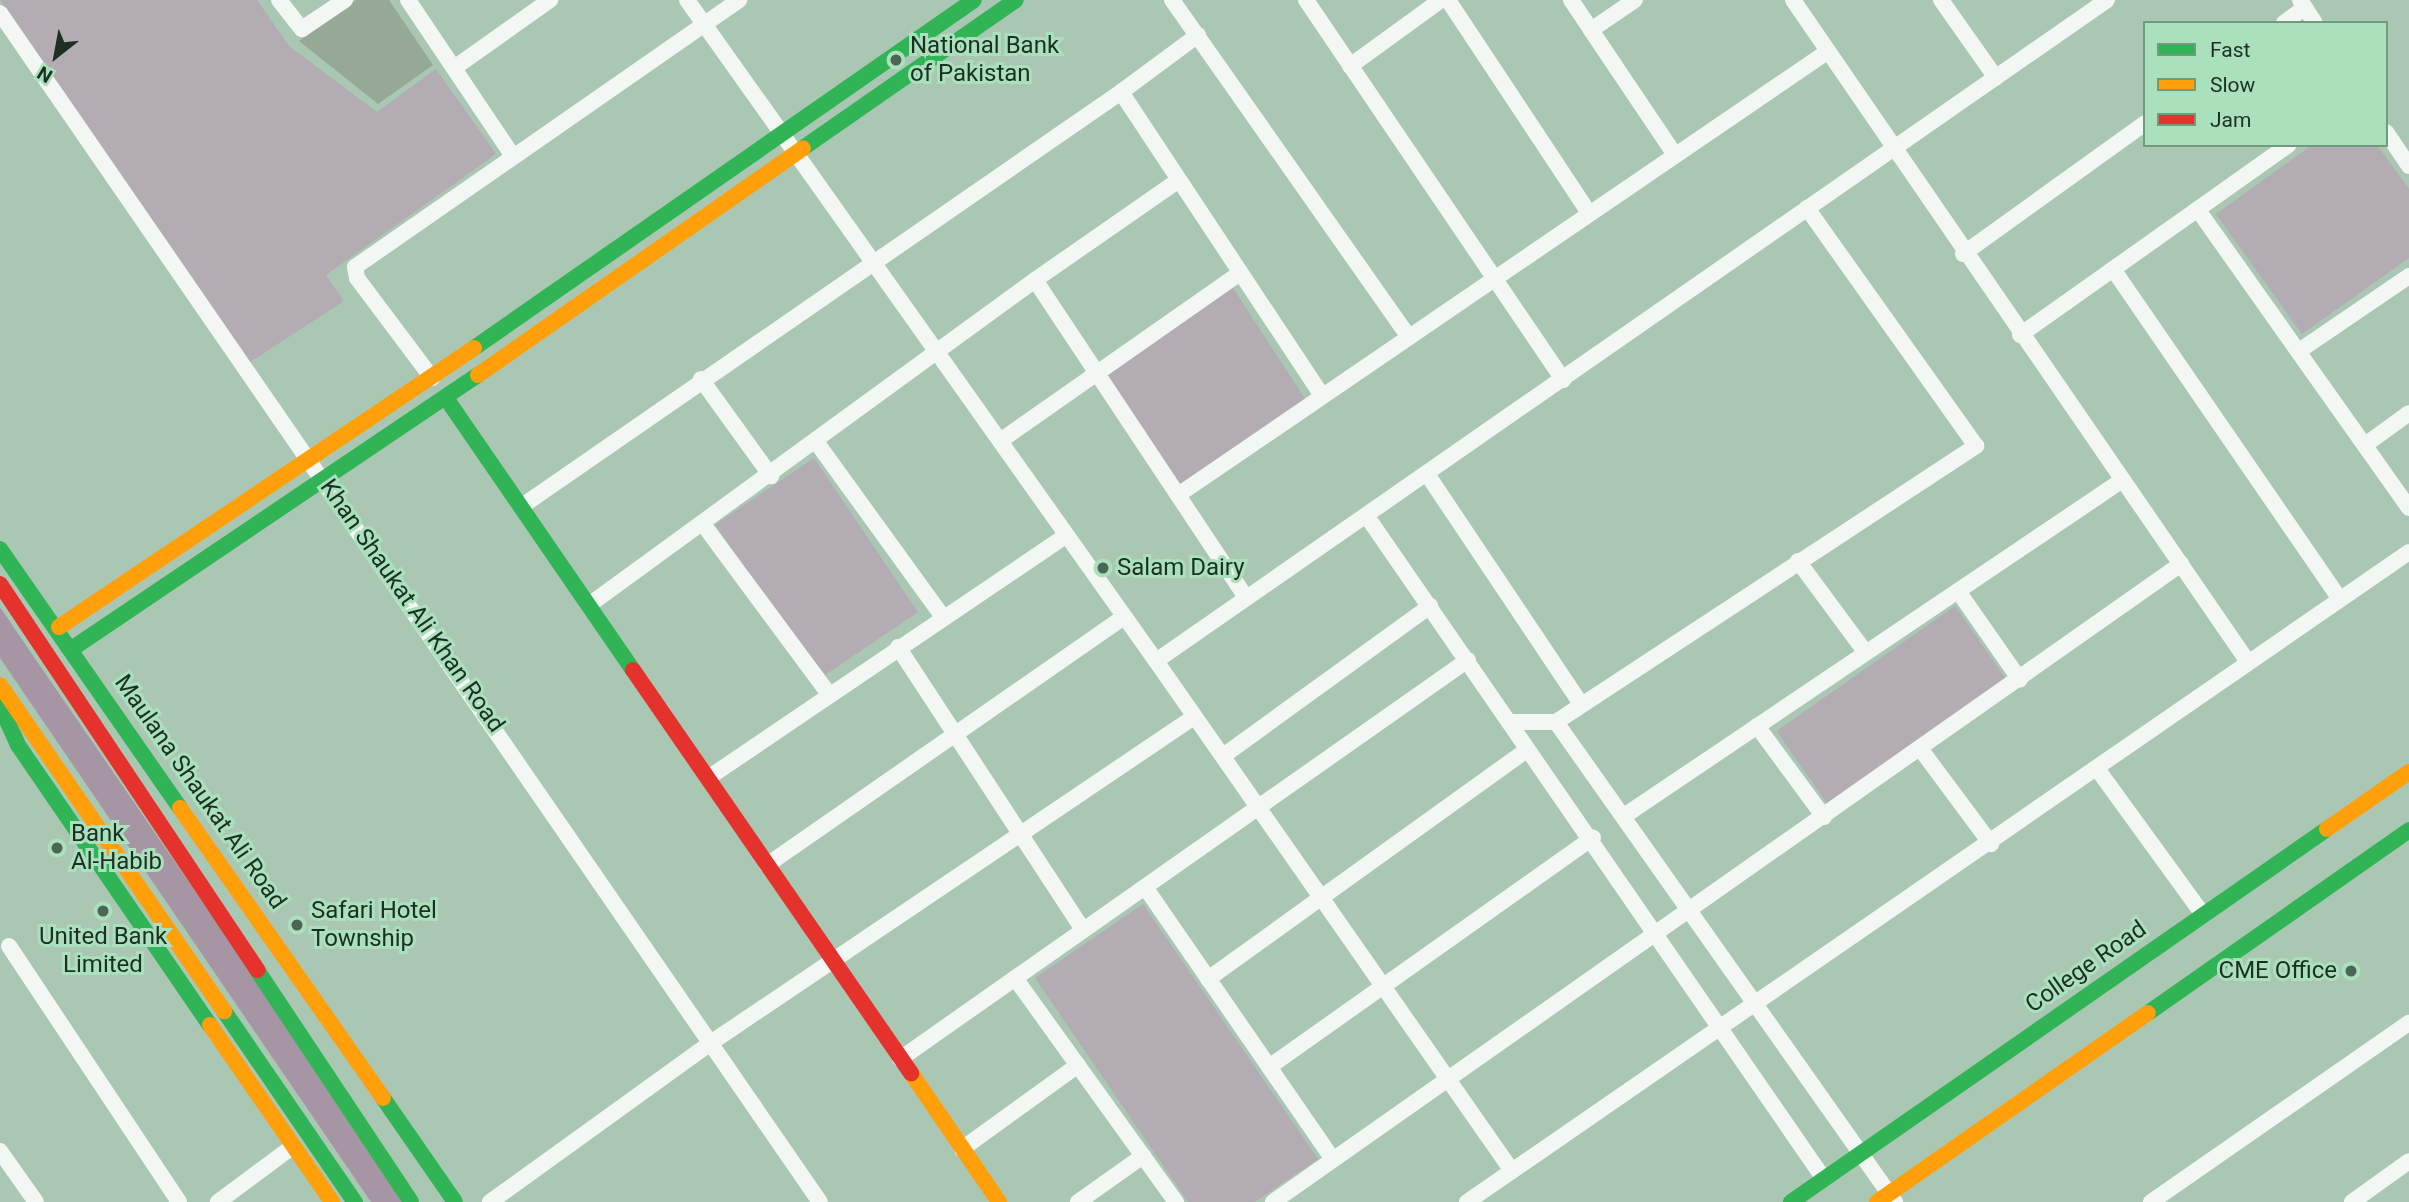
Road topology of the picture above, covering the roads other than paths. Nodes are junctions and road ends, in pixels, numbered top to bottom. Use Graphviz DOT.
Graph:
graph roads {
  1 [pos="279,0"];
  2 [pos="345,0"];
  3 [pos="408,0"];
  4 [pos="687,0"];
  5 [pos="739,0"];
  6 [pos="974,0"];
  7 [pos="1016,0"];
  8 [pos="1171,0"];
  9 [pos="1306,0"];
  10 [pos="1441,0"];
  11 [pos="1448,0"];
  12 [pos="1571,0"];
  13 [pos="1635,0"];
  14 [pos="1793,0"];
  15 [pos="1941,0"];
  16 [pos="2107,0"];
  17 [pos="546,1"];
  18 [pos="2303,4"];
  19 [pos="0,13"];
  20 [pos="2286,21"];
  21 [pos="2314,21"];
  22 [pos="704,25"];
  23 [pos="1591,30"];
  24 [pos="1198,35"];
  25 [pos="1827,52"];
  26 [pos="1350,66"];
  27 [pos="454,68"];
  28 [pos="1996,78"];
  29 [pos="1121,92"];
  30 [pos="2143,124"];
  31 [pos="2388,135"];
  32 [pos="780,136"];
  33 [pos="2285,147"];
  34 [pos="1896,148"];
  35 [pos="1675,155"];
  36 [pos="513,156"];
  37 [pos="795,156"];
  38 [pos="2409,166"];
  39 [pos="1179,180"];
  40 [pos="1807,208"];
  41 [pos="2197,210"];
  42 [pos="1589,213"];
  43 [pos="1964,254"];
  44 [pos="873,259"];
  45 [pos="2113,269"];
  46 [pos="1240,273"];
  47 [pos="2409,276"];
  48 [pos="1494,278"];
  49 [pos="1035,281"];
  50 [pos="2020,335"];
  51 [pos="1409,337"];
  52 [pos="2299,351"];
  53 [pos="942,354"];
  54 [pos="1098,375"];
  55 [pos="432,378"];
  56 [pos="701,379"];
  57 [pos="1563,380"];
  58 [pos="1322,396"];
  59 [pos="446,398"];
  60 [pos="2409,413"];
  61 [pos="1000,441"];
  62 [pos="817,443"];
  63 [pos="2365,445"];
  64 [pos="310,458"];
  65 [pos="771,476"];
  66 [pos="1429,477"];
  67 [pos="326,481"];
  68 [pos="2120,481"];
  69 [pos="1178,495"];
  70 [pos="522,506"];
  71 [pos="2409,508"];
  72 [pos="1368,518"];
  73 [pos="703,524"];
  74 [pos="1064,537"];
  75 [pos="0,549"];
  76 [pos="2409,552"];
  77 [pos="1798,561"];
  78 [pos="2181,565"];
  79 [pos="0,584"];
  80 [pos="1958,591"];
  81 [pos="1245,596"];
  82 [pos="2340,599"];
  83 [pos="589,605"];
  84 [pos="1430,606"];
  85 [pos="943,617"];
  86 [pos="1123,618"];
  87 [pos="59,627"];
  88 [pos="898,647"];
  89 [pos="73,648"];
  90 [pos="1866,653"];
  91 [pos="1468,660"];
  92 [pos="1156,661"];
  93 [pos="2248,662"];
  94 [pos="2020,680"];
  95 [pos="0,685"];
  96 [pos="828,693"];
  97 [pos="1581,704"];
  98 [pos="0,705"];
  99 [pos="1194,717"];
  100 [pos="1509,722"];
  101 [pos="1556,722"];
  102 [pos="1757,726"];
  103 [pos="956,731"];
  104 [pos="1527,750"];
  105 [pos="1922,751"];
  106 [pos="1223,756"];
  107 [pos="2098,770"];
  108 [pos="2409,772"];
  109 [pos="708,778"];
  110 [pos="1259,807"];
  111 [pos="1624,816"];
  112 [pos="1824,817"];
  113 [pos="2409,830"];
  114 [pos="1023,833"];
  115 [pos="1593,838"];
  116 [pos="1991,844"];
  117 [pos="767,865"];
  118 [pos="1145,887"];
  119 [pos="1322,898"];
  120 [pos="1689,909"];
  121 [pos="2202,913"];
  122 [pos="1083,930"];
  123 [pos="1654,933"];
  124 [pos="9,946"];
  125 [pos="833,962"];
  126 [pos="1015,978"];
  127 [pos="1208,979"];
  128 [pos="1384,986"];
  129 [pos="1756,1004"];
  130 [pos="2409,1023"];
  131 [pos="1719,1028"];
  132 [pos="712,1042"];
  133 [pos="900,1059"];
  134 [pos="1078,1065"];
  135 [pos="1269,1067"];
  136 [pos="1448,1079"];
  137 [pos="292,1147"];
  138 [pos="962,1149"];
  139 [pos="0,1150"];
  140 [pos="1861,1152"];
  141 [pos="1143,1156"];
  142 [pos="1333,1160"];
  143 [pos="2409,1161"];
  144 [pos="1513,1171"];
  145 [pos="1824,1179"];
  146 [pos="1887,1199"];
  147 [pos="36,1202"];
  148 [pos="179,1202"];
  149 [pos="218,1202"];
  150 [pos="332,1202"];
  151 [pos="355,1202"];
  152 [pos="411,1202"];
  153 [pos="455,1202"];
  154 [pos="490,1202"];
  155 [pos="820,1202"];
  156 [pos="999,1202"];
  157 [pos="1078,1202"];
  158 [pos="1177,1202"];
  159 [pos="1273,1202"];
  160 [pos="1467,1202"];
  161 [pos="1791,1202"];
  162 [pos="2151,1202"];
  163 [pos="2352,1202"];
  1 -- 2 [label="street"];
  3 -- 27 [label="street"];
  4 -- 22 [label="street"];
  5 -- 22 [label="street"];
  6 -- 32 [label="main road"];
  7 -- 37 [label="main road"];
  8 -- 24 [label="street"];
  9 -- 26 [label="street"];
  10 -- 26 [label="street"];
  11 -- 42 [label="street"];
  12 -- 23 [label="street"];
  13 -- 23 [label="street"];
  14 -- 25 [label="street"];
  15 -- 28 [label="street"];
  16 -- 28 [label="street"];
  17 -- 27 [label="street"];
  18 -- 20 [label="street"];
  18 -- 21 [label="street"];
  19 -- 64 [label="street, Khan Shaukat Ali Khan Road"];
  22 -- 32 [label="street"];
  22 -- 36 [label="street"];
  23 -- 35 [label="street"];
  24 -- 29 [label="street"];
  24 -- 51 [label="street"];
  25 -- 34 [label="street"];
  25 -- 35 [label="street"];
  26 -- 48 [label="street"];
  27 -- 36 [label="street"];
  28 -- 34 [label="street"];
  29 -- 39 [label="street"];
  29 -- 44 [label="street"];
  30 -- 43 [label="street"];
  31 -- 38 [label="street"];
  32 -- 37 [label="street"];
  32 -- 55 [label="main road"];
  33 -- 41 [label="street"];
  34 -- 40 [label="street"];
  34 -- 43 [label="street"];
  35 -- 42 [label="street"];
  36 -- 55 [label="street"];
  37 -- 44 [label="street"];
  37 -- 59 [label="main road"];
  39 -- 46 [label="street"];
  39 -- 49 [label="street"];
  40 -- 57 [label="street"];
  40 -- 77 [label="street"];
  41 -- 45 [label="street"];
  41 -- 52 [label="street"];
  42 -- 48 [label="street"];
  43 -- 50 [label="street"];
  44 -- 53 [label="street"];
  44 -- 56 [label="street"];
  45 -- 50 [label="street"];
  45 -- 82 [label="street"];
  46 -- 54 [label="street"];
  46 -- 58 [label="street"];
  47 -- 52 [label="street"];
  48 -- 51 [label="street"];
  48 -- 57 [label="street"];
  49 -- 53 [label="street"];
  49 -- 54 [label="street"];
  50 -- 68 [label="street"];
  51 -- 58 [label="street"];
  52 -- 63 [label="street"];
  53 -- 61 [label="street"];
  53 -- 62 [label="street"];
  54 -- 61 [label="street"];
  54 -- 69 [label="street"];
  55 -- 64 [label="main road"];
  56 -- 65 [label="street"];
  56 -- 70 [label="street"];
  57 -- 66 [label="street"];
  58 -- 69 [label="street"];
  59 -- 67 [label="main road"];
  59 -- 70 [label="main road"];
  60 -- 63 [label="street"];
  61 -- 74 [label="street"];
  62 -- 65 [label="street"];
  62 -- 85 [label="street"];
  63 -- 71 [label="street"];
  64 -- 67 [label="street, Khan Shaukat Ali Khan Road"];
  64 -- 87 [label="main road"];
  65 -- 73 [label="street"];
  66 -- 72 [label="street"];
  66 -- 97 [label="street"];
  67 -- 89 [label="main road"];
  67 -- 132 [label="street, Khan Shaukat Ali Khan Road"];
  68 -- 78 [label="street"];
  68 -- 80 [label="street"];
  69 -- 81 [label="street"];
  70 -- 83 [label="main road"];
  72 -- 81 [label="street"];
  72 -- 84 [label="street"];
  73 -- 83 [label="street"];
  73 -- 96 [label="street"];
  74 -- 85 [label="street"];
  74 -- 86 [label="street"];
  75 -- 87 [label="main road, Maulana Shaukat Ali Road"];
  76 -- 82 [label="street"];
  77 -- 90 [label="street"];
  77 -- 97 [label="street"];
  78 -- 93 [label="street"];
  78 -- 94 [label="street"];
  79 -- 152 [label="main road"];
  80 -- 90 [label="street"];
  80 -- 94 [label="street"];
  81 -- 92 [label="street"];
  82 -- 93 [label="street"];
  83 -- 109 [label="main road"];
  84 -- 91 [label="street"];
  84 -- 106 [label="street"];
  85 -- 88 [label="street"];
  86 -- 92 [label="street"];
  86 -- 103 [label="street"];
  87 -- 89 [label="main road, Maulana Shaukat Ali Road"];
  88 -- 96 [label="street"];
  88 -- 103 [label="street"];
  89 -- 153 [label="main road, Maulana Shaukat Ali Road"];
  90 -- 102 [label="street"];
  91 -- 100 [label="street"];
  91 -- 110 [label="street"];
  92 -- 99 [label="street"];
  93 -- 107 [label="street"];
  94 -- 105 [label="street"];
  95 -- 151 [label="main road"];
  96 -- 109 [label="street"];
  97 -- 101 [label="street"];
  98 -- 137 [label="main road"];
  99 -- 106 [label="street"];
  99 -- 114 [label="street"];
  100 -- 101 [label="street"];
  100 -- 104 [label="street"];
  101 -- 111 [label="street"];
  102 -- 111 [label="street"];
  102 -- 112 [label="street"];
  103 -- 114 [label="street"];
  103 -- 117 [label="street"];
  104 -- 115 [label="street"];
  104 -- 119 [label="street"];
  105 -- 112 [label="street"];
  105 -- 116 [label="street"];
  106 -- 110 [label="street"];
  107 -- 116 [label="street"];
  107 -- 121 [label="street"];
  108 -- 121 [label="main road, College Road"];
  109 -- 117 [label="main road"];
  110 -- 118 [label="street"];
  110 -- 119 [label="street"];
  111 -- 120 [label="street"];
  112 -- 120 [label="street"];
  113 -- 146 [label="main road"];
  114 -- 122 [label="street"];
  114 -- 125 [label="street"];
  115 -- 123 [label="street"];
  115 -- 128 [label="street"];
  116 -- 129 [label="street"];
  117 -- 125 [label="main road"];
  118 -- 122 [label="street"];
  118 -- 127 [label="street"];
  119 -- 127 [label="street"];
  119 -- 128 [label="street"];
  120 -- 123 [label="street"];
  120 -- 129 [label="street"];
  121 -- 140 [label="main road, College Road"];
  122 -- 126 [label="street"];
  123 -- 131 [label="street"];
  123 -- 136 [label="street"];
  124 -- 148 [label="street"];
  125 -- 132 [label="street"];
  125 -- 133 [label="main road"];
  126 -- 133 [label="street"];
  126 -- 134 [label="street"];
  127 -- 135 [label="street"];
  128 -- 135 [label="street"];
  128 -- 136 [label="street"];
  129 -- 131 [label="street"];
  129 -- 140 [label="street"];
  130 -- 162 [label="street"];
  131 -- 144 [label="street"];
  131 -- 145 [label="street"];
  132 -- 154 [label="street"];
  132 -- 155 [label="street, Khan Shaukat Ali Khan Road"];
  133 -- 138 [label="main road"];
  134 -- 138 [label="street"];
  134 -- 141 [label="street"];
  135 -- 142 [label="street"];
  136 -- 142 [label="street"];
  136 -- 144 [label="street"];
  137 -- 149 [label="street"];
  137 -- 150 [label="main road"];
  138 -- 156 [label="main road"];
  139 -- 147 [label="street"];
  140 -- 145 [label="main road, College Road"];
  140 -- 146 [label="street"];
  141 -- 157 [label="street"];
  141 -- 158 [label="street"];
  142 -- 159 [label="street"];
  143 -- 163 [label="street"];
  144 -- 160 [label="street"];
  145 -- 161 [label="main road, College Road"];
}
